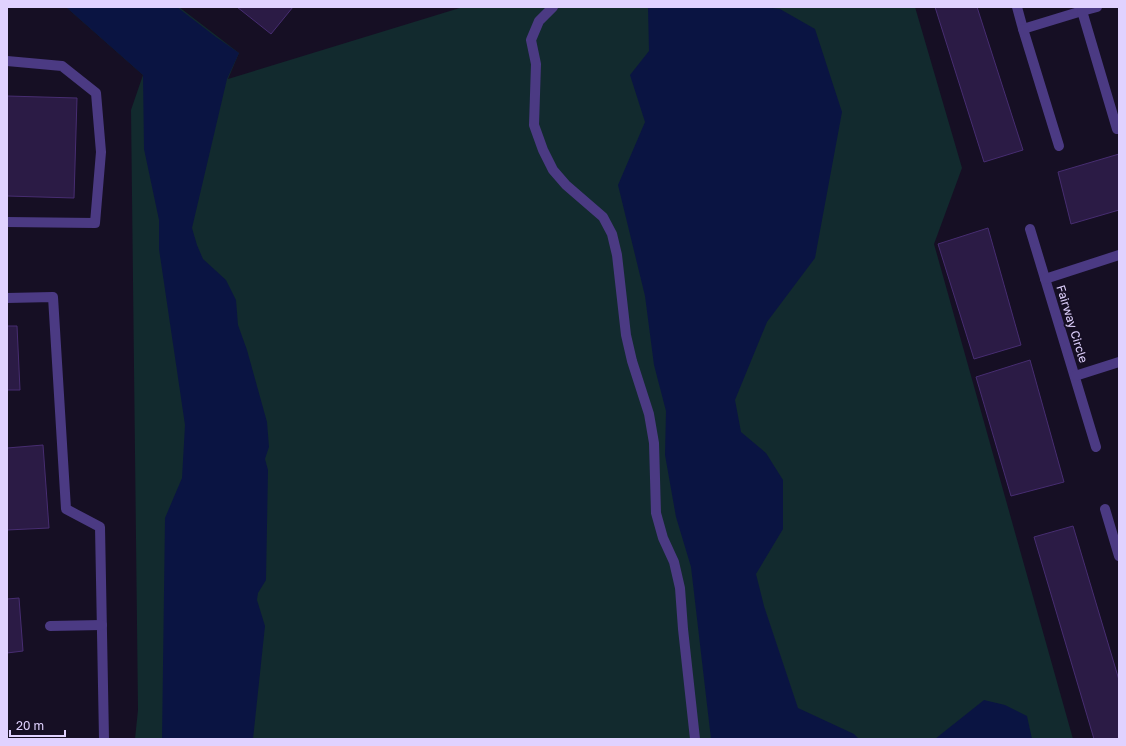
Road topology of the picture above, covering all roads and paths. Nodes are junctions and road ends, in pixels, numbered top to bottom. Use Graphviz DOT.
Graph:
graph roads {
  1 [pos="553,7"];
  2 [pos="1017,7"];
  3 [pos="1097,7"];
  4 [pos="1082,9"];
  5 [pos="1023,29"];
  6 [pos="7,61"];
  7 [pos="1117,129"];
  8 [pos="1059,146"];
  9 [pos="7,222"];
  10 [pos="1030,229"];
  11 [pos="1119,255"];
  12 [pos="1045,279"];
  13 [pos="7,298"];
  14 [pos="1119,362"];
  15 [pos="1075,376"];
  16 [pos="1096,447"];
  17 [pos="1105,509"];
  18 [pos="1119,556"];
  19 [pos="102,625"];
  20 [pos="50,626"];
  21 [pos="104,739"];
  22 [pos="695,739"];
  1 -- 22 [label="street"];
  2 -- 5 [label="street"];
  3 -- 4 [label="street"];
  4 -- 5 [label="street"];
  4 -- 7 [label="street"];
  5 -- 8 [label="street"];
  6 -- 9 [label="street"];
  10 -- 12 [label="street, Fairway Circle"];
  11 -- 12 [label="street, Fairway Circle"];
  12 -- 15 [label="street, Fairway Circle"];
  13 -- 19 [label="street"];
  14 -- 15 [label="street, Fairway Circle"];
  15 -- 16 [label="street, Fairway Circle"];
  17 -- 18 [label="street"];
  19 -- 20 [label="street"];
  19 -- 21 [label="street"];
}
